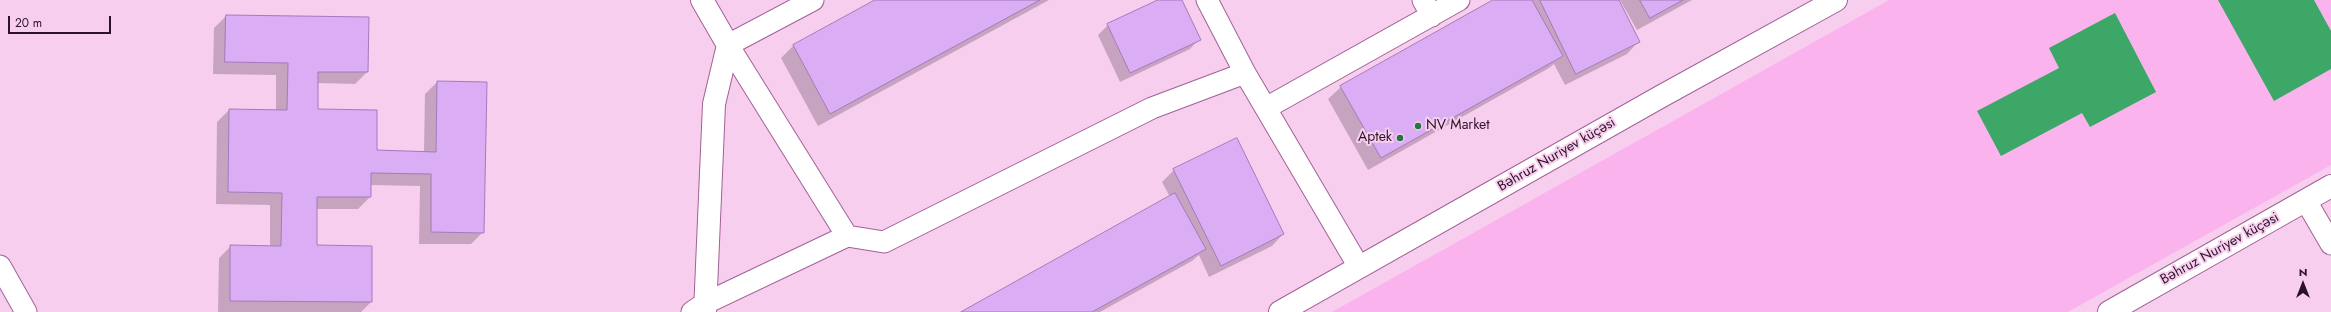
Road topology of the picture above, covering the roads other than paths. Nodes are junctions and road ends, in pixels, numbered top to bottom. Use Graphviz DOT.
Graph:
graph roads {
  1 [pos="702,0"];
  2 [pos="813,0"];
  3 [pos="1207,0"];
  4 [pos="1459,0"];
  5 [pos="1836,0"];
  6 [pos="1427,8"];
  7 [pos="728,45"];
  8 [pos="1245,73"];
  9 [pos="1266,108"];
  10 [pos="2331,186"];
  11 [pos="2306,201"];
  12 [pos="848,236"];
  13 [pos="2331,244"];
  14 [pos="0,266"];
  15 [pos="1359,267"];
  16 [pos="701,309"];
  17 [pos="26,312"];
  18 [pos="1280,312"];
  19 [pos="2109,312"];
  1 -- 7 [label="street"];
  2 -- 7 [label="lane"];
  3 -- 8 [label="lane"];
  4 -- 6 [label="lane"];
  5 -- 15 [label="street, Bəhruz Nuriyev küçəsi"];
  6 -- 9 [label="lane"];
  7 -- 12 [label="lane"];
  7 -- 16 [label="street"];
  8 -- 9 [label="lane"];
  8 -- 12 [label="lane"];
  9 -- 15 [label="lane"];
  10 -- 11 [label="street, Bəhruz Nuriyev küçəsi"];
  11 -- 13 [label="lane"];
  11 -- 19 [label="street, Bəhruz Nuriyev küçəsi"];
  12 -- 16 [label="lane"];
  14 -- 17 [label="lane"];
  15 -- 18 [label="street, Bəhruz Nuriyev küçəsi"];
}
